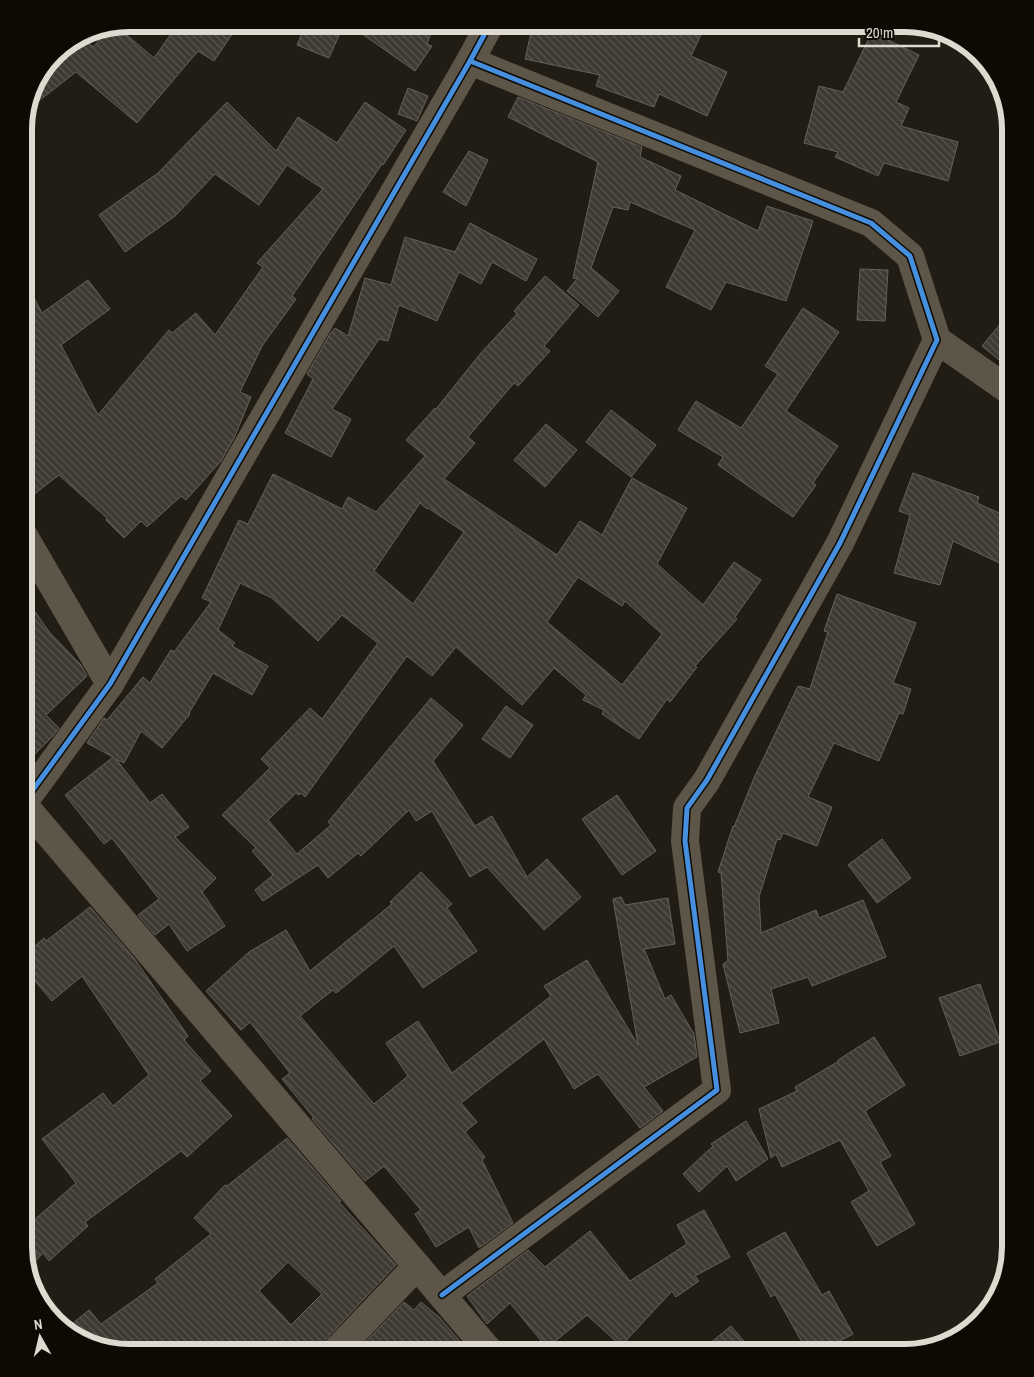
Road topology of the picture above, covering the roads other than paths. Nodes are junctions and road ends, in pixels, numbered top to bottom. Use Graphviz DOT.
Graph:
graph roads {
  1 [pos="485,32"];
  2 [pos="470,61"];
  3 [pos="936,340"];
  4 [pos="1002,385"];
  5 [pos="33,551"];
  6 [pos="110,684"];
  7 [pos="32,791"];
  8 [pos="32,813"];
  9 [pos="417,1266"];
  10 [pos="442,1295"];
  11 [pos="343,1344"];
  12 [pos="483,1344"];
  1 -- 2 [label="street"];
  2 -- 3 [label="street"];
  2 -- 6 [label="street"];
  3 -- 4 [label="street"];
  3 -- 10 [label="street"];
  5 -- 6 [label="street"];
  6 -- 7 [label="street"];
  8 -- 9 [label="street"];
  9 -- 10 [label="street"];
  9 -- 11 [label="street"];
  10 -- 12 [label="street"];
}
